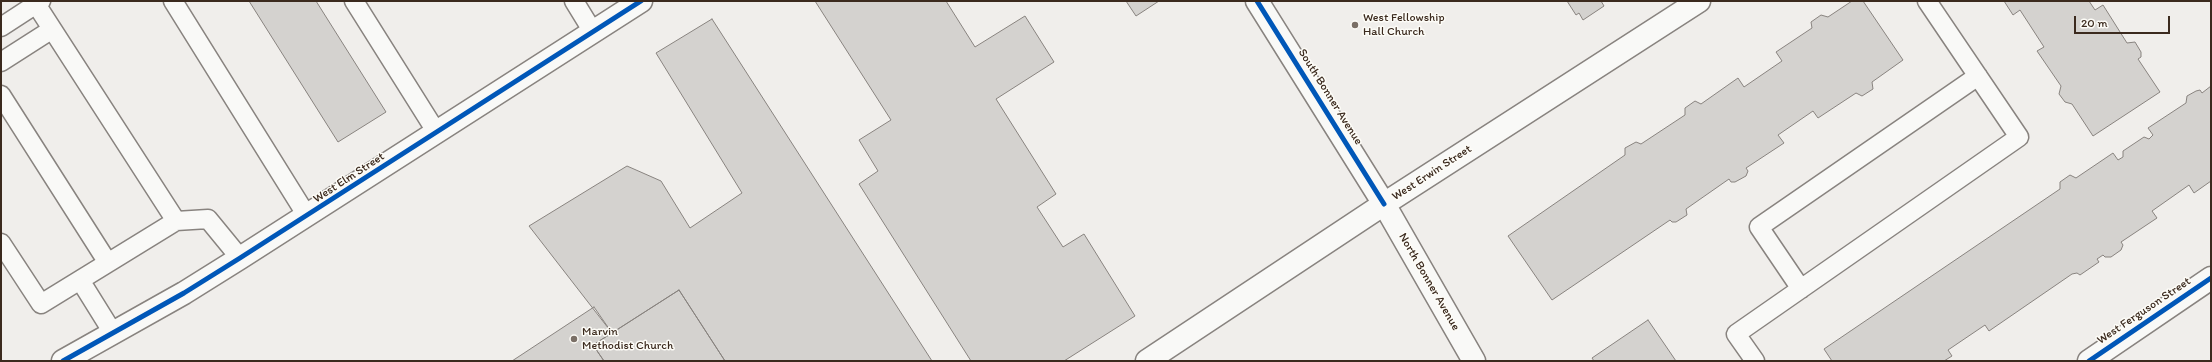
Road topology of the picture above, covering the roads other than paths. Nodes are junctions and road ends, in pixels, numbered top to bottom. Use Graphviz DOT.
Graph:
graph roads {
  1 [pos="173,1"];
  2 [pos="354,1"];
  3 [pos="574,1"];
  4 [pos="641,1"];
  5 [pos="1258,1"];
  6 [pos="1699,1"];
  7 [pos="1927,1"];
  8 [pos="39,3"];
  9 [pos="1,27"];
  10 [pos="51,30"];
  11 [pos="593,32"];
  12 [pos="1,62"];
  13 [pos="1978,76"];
  14 [pos="1,95"];
  15 [pos="437,133"];
  16 [pos="1384,204"];
  17 [pos="307,216"];
  18 [pos="176,221"];
  19 [pos="1,243"];
  20 [pos="240,258"];
  21 [pos="108,263"];
  22 [pos="2211,278"];
  23 [pos="80,280"];
  24 [pos="1801,288"];
  25 [pos="113,333"];
  26 [pos="63,361"];
  27 [pos="1147,361"];
  28 [pos="1474,361"];
  29 [pos="1755,361"];
  30 [pos="2089,361"];
  1 -- 17 [label="lane"];
  2 -- 15 [label="lane"];
  3 -- 11 [label="lane"];
  4 -- 11 [label="street, West Elm Street"];
  5 -- 16 [label="street, South Bonner Avenue"];
  6 -- 16 [label="street, West Erwin Street"];
  7 -- 13 [label="lane"];
  8 -- 9 [label="lane"];
  8 -- 10 [label="lane"];
  10 -- 12 [label="lane"];
  10 -- 18 [label="lane"];
  11 -- 15 [label="street, West Elm Street"];
  13 -- 24 [label="lane"];
  13 -- 24 [label="lane"];
  14 -- 21 [label="lane"];
  15 -- 17 [label="street, West Elm Street"];
  16 -- 27 [label="street, West Erwin Street"];
  16 -- 28 [label="street, North Bonner Avenue"];
  17 -- 20 [label="street, West Elm Street"];
  18 -- 20 [label="lane"];
  18 -- 21 [label="lane"];
  19 -- 23 [label="lane"];
  20 -- 25 [label="street, West Elm Street"];
  21 -- 23 [label="lane"];
  22 -- 30 [label="street, West Ferguson Street"];
  23 -- 25 [label="lane"];
  24 -- 29 [label="lane"];
  25 -- 26 [label="street, West Elm Street"];
}
